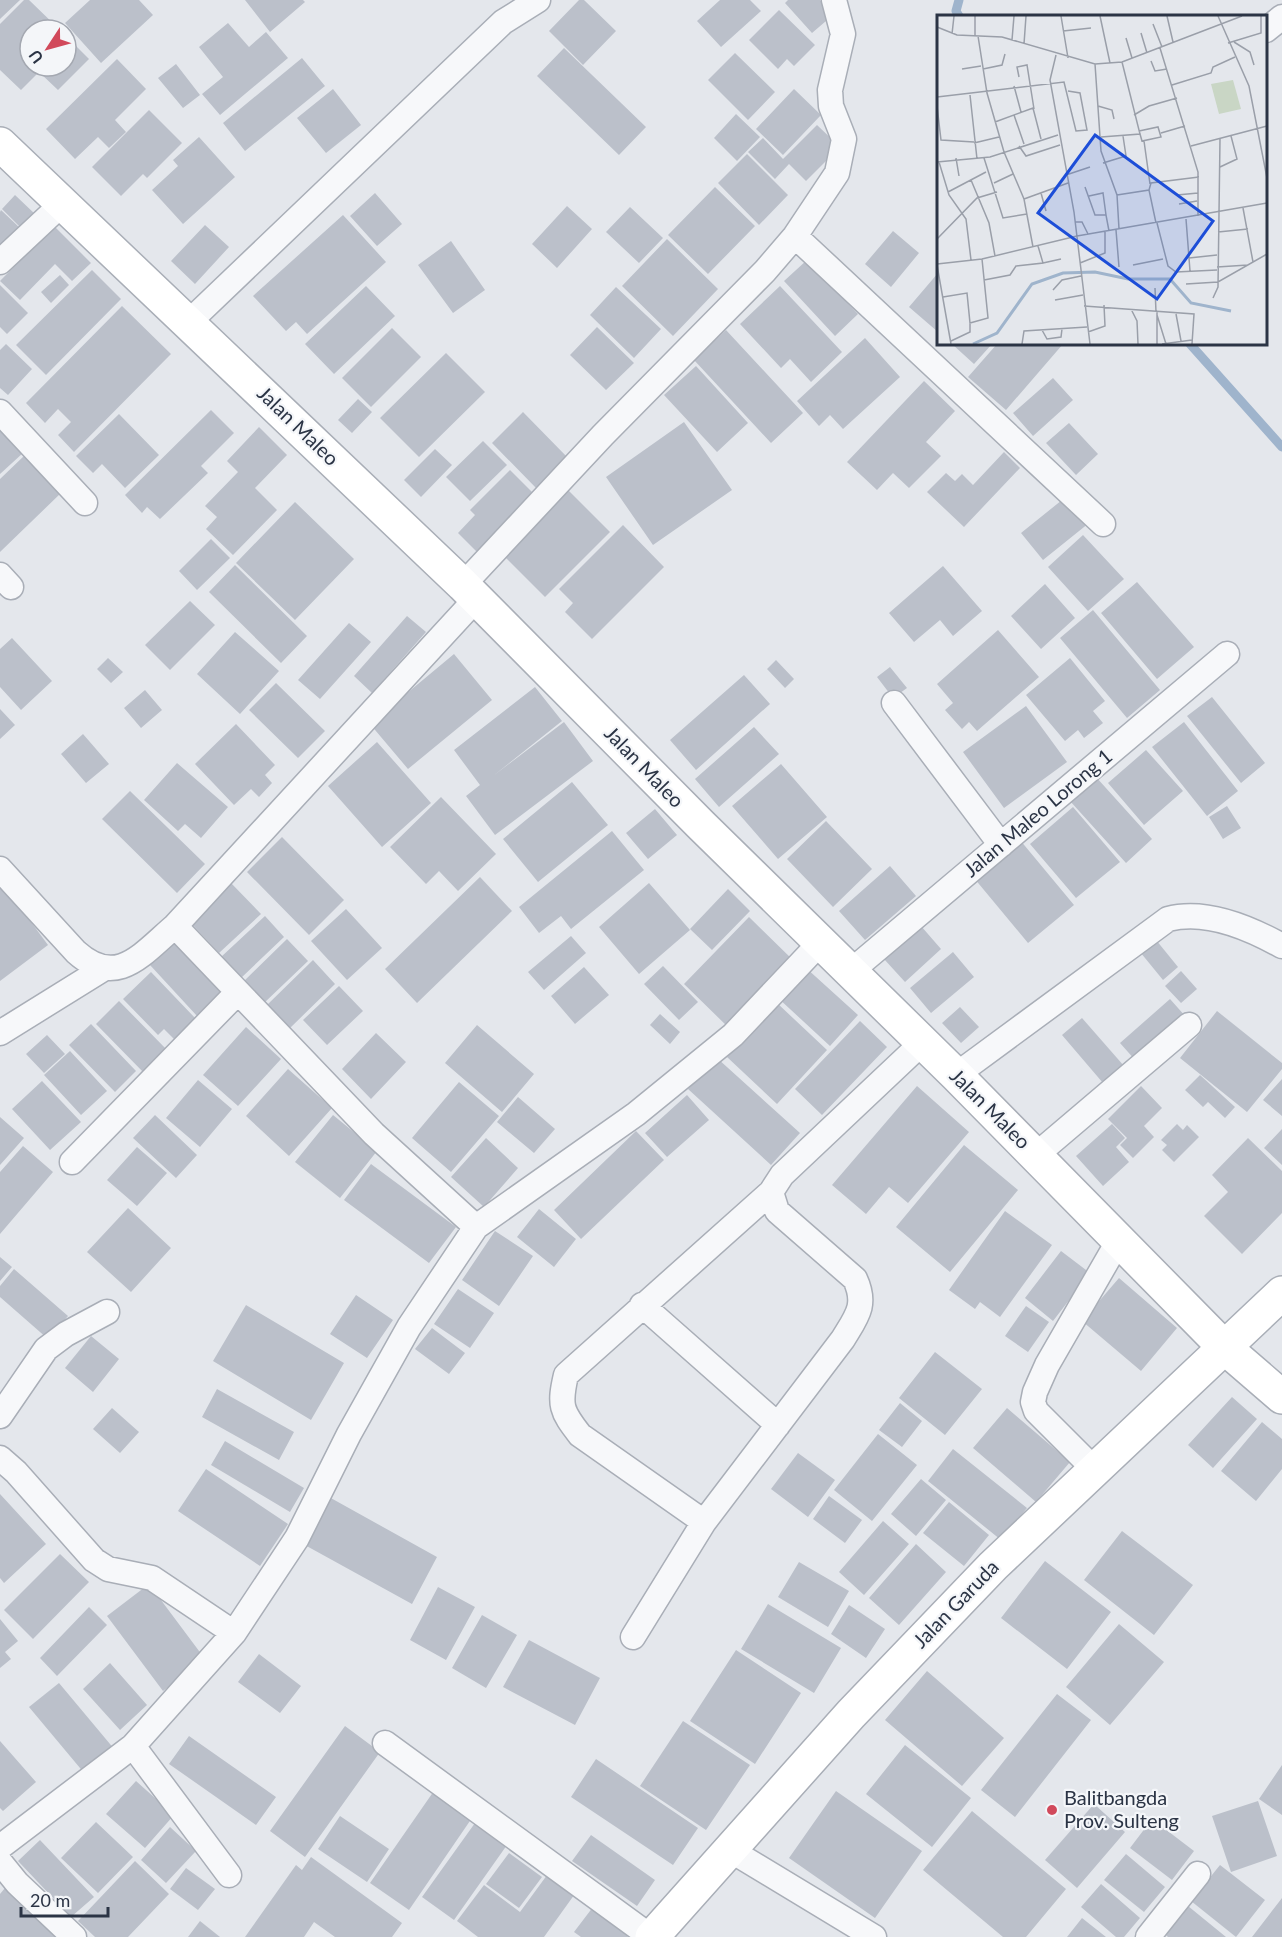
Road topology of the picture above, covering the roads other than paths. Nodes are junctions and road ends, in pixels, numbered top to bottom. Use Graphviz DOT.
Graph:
graph roads {
  1 [pos="538,0"];
  2 [pos="834,0"];
  3 [pos="1282,17"];
  4 [pos="1267,29"];
  5 [pos="0,144"];
  6 [pos="63,203"];
  7 [pos="795,236"];
  8 [pos="0,262"];
  9 [pos="189,322"];
  10 [pos="0,412"];
  11 [pos="85,503"];
  12 [pos="1103,524"];
  13 [pos="470,592"];
  14 [pos="1227,654"];
  15 [pos="894,703"];
  16 [pos="1001,845"];
  17 [pos="0,869"];
  18 [pos="175,926"];
  19 [pos="820,943"];
  20 [pos="1282,946"];
  21 [pos="103,969"];
  22 [pos="850,972"];
  23 [pos="238,992"];
  24 [pos="1189,1025"];
  25 [pos="0,1033"];
  26 [pos="923,1042"];
  27 [pos="956,1075"];
  28 [pos="1036,1155"];
  29 [pos="72,1162"];
  30 [pos="771,1192"];
  31 [pos="476,1227"];
  32 [pos="1119,1240"];
  33 [pos="1282,1293"];
  34 [pos="642,1305"];
  35 [pos="107,1312"];
  36 [pos="1224,1347"];
  37 [pos="1282,1397"];
  38 [pos="0,1416"];
  39 [pos="778,1425"];
  40 [pos="0,1458"];
  41 [pos="1095,1470"];
  42 [pos="704,1522"];
  43 [pos="234,1633"];
  44 [pos="633,1637"];
  45 [pos="385,1743"];
  46 [pos="133,1746"];
  47 [pos="0,1847"];
  48 [pos="730,1850"];
  49 [pos="0,1862"];
  50 [pos="1198,1874"];
  51 [pos="229,1875"];
  52 [pos="74,1937"];
  53 [pos="652,1937"];
  54 [pos="874,1937"];
  55 [pos="1148,1937"];
  1 -- 9 [label="street"];
  2 -- 7 [label="street"];
  3 -- 4 [label="street"];
  5 -- 6 [label="street, Jalan Maleo"];
  6 -- 8 [label="street"];
  6 -- 9 [label="street, Jalan Maleo"];
  7 -- 12 [label="street"];
  7 -- 13 [label="street"];
  9 -- 13 [label="street, Jalan Maleo"];
  10 -- 11 [label="street"];
  13 -- 18 [label="street"];
  13 -- 19 [label="street, Jalan Maleo"];
  14 -- 16 [label="street, Jalan Maleo Lorong 1"];
  15 -- 16 [label="street"];
  16 -- 22 [label="street, Jalan Maleo Lorong 1"];
  17 -- 21 [label="street"];
  18 -- 21 [label="street"];
  18 -- 23 [label="street"];
  19 -- 22 [label="street, Jalan Maleo"];
  19 -- 31 [label="street"];
  20 -- 27 [label="street"];
  21 -- 25 [label="street"];
  22 -- 26 [label="street, Jalan Maleo"];
  23 -- 29 [label="street"];
  23 -- 31 [label="street"];
  24 -- 28 [label="street"];
  26 -- 27 [label="street, Jalan Maleo"];
  26 -- 30 [label="street"];
  27 -- 28 [label="street, Jalan Maleo"];
  28 -- 32 [label="street, Jalan Maleo"];
  30 -- 34 [label="street"];
  30 -- 39 [label="street"];
  31 -- 43 [label="street"];
  32 -- 36 [label="street, Jalan Maleo"];
  32 -- 41 [label="street"];
  33 -- 36 [label="street, Jalan Garuda"];
  34 -- 39 [label="street"];
  34 -- 42 [label="street"];
  35 -- 38 [label="street"];
  36 -- 37 [label="street, Jalan Maleo"];
  36 -- 41 [label="street, Jalan Garuda"];
  39 -- 42 [label="street"];
  40 -- 43 [label="street"];
  41 -- 48 [label="street, Jalan Garuda"];
  42 -- 44 [label="street"];
  43 -- 46 [label="street"];
  45 -- 53 [label="street"];
  46 -- 47 [label="street"];
  46 -- 51 [label="street"];
  48 -- 53 [label="street, Jalan Garuda"];
  48 -- 54 [label="street"];
  49 -- 52 [label="street"];
  50 -- 55 [label="street"];
}
